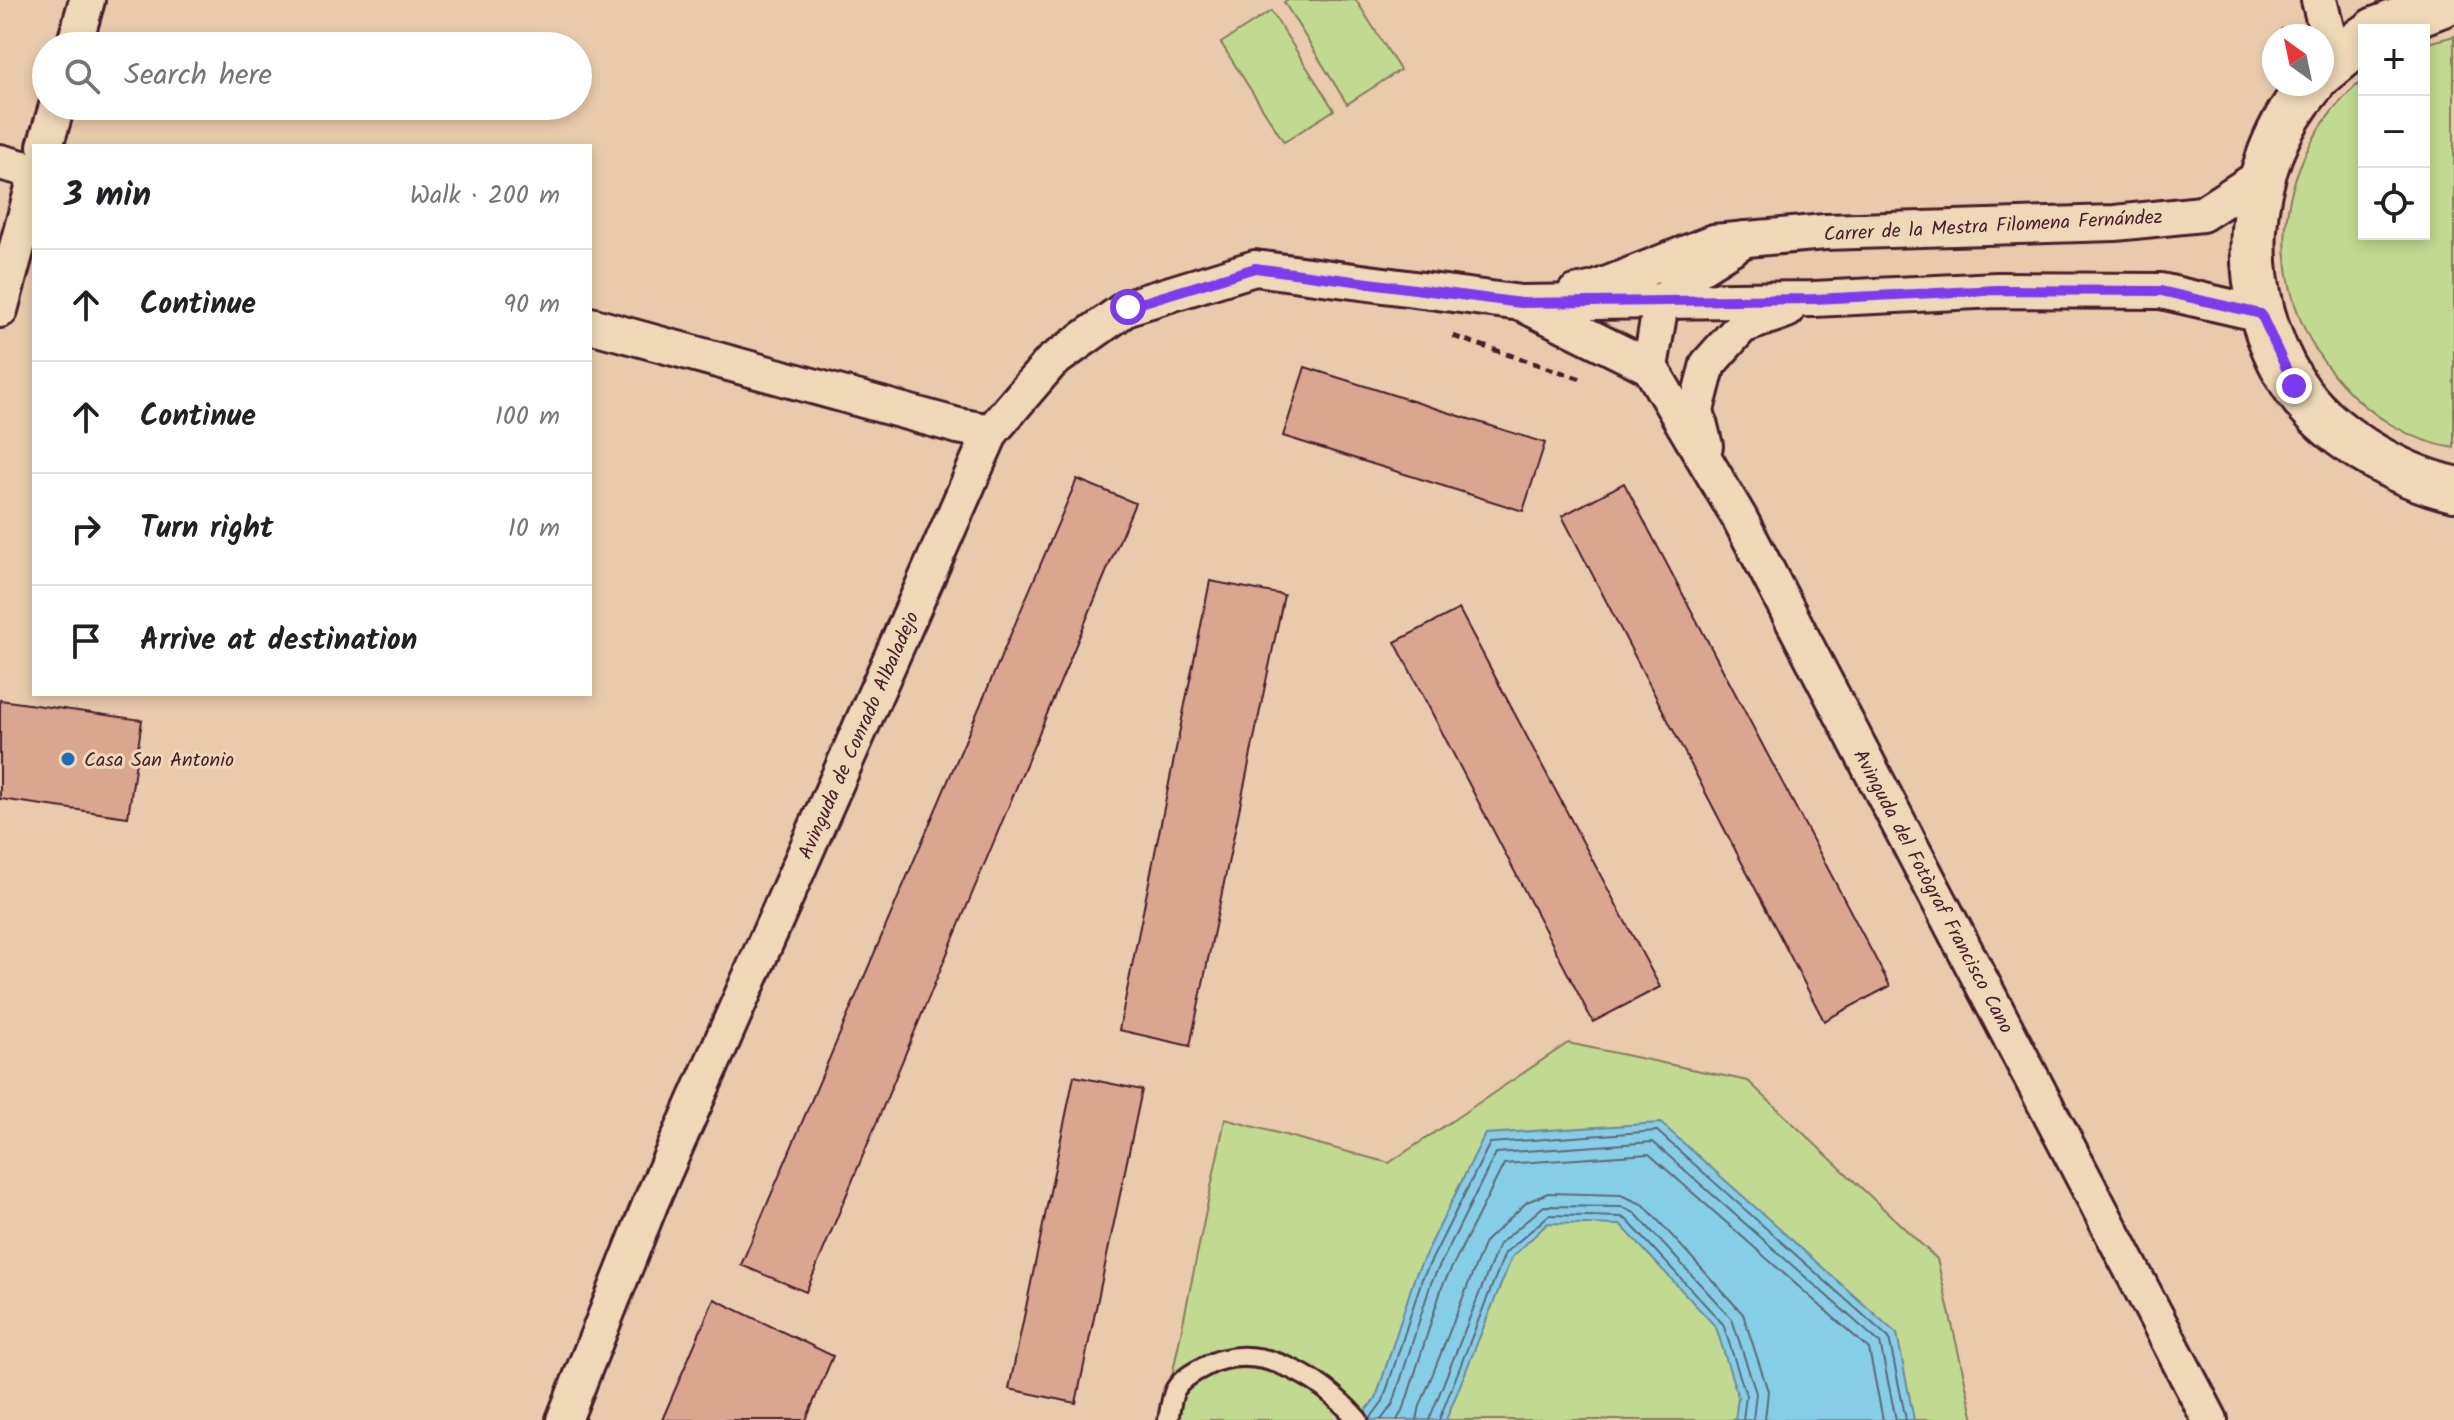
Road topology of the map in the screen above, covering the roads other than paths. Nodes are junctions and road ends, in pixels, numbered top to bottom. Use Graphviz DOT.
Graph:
graph roads {
  1 [pos="87,0"];
  2 [pos="2319,0"];
  3 [pos="2453,0"];
  4 [pos="2324,24"];
  5 [pos="2391,24"];
  6 [pos="78,32"];
  7 [pos="2302,96"];
  8 [pos="53,120"];
  9 [pos="46,144"];
  10 [pos="0,162"];
  11 [pos="32,170"];
  12 [pos="2261,176"];
  13 [pos="32,191"];
  14 [pos="1730,240"];
  15 [pos="1814,299"];
  16 [pos="1521,303"];
  17 [pos="1661,303"];
  18 [pos="0,310"];
  19 [pos="2261,314"];
  20 [pos="592,326"];
  21 [pos="1650,367"];
  22 [pos="991,432"];
  23 [pos="1711,470"];
  24 [pos="2454,489"];
  25 [pos="1356,1418"];
  26 [pos="564,1420"];
  27 [pos="1168,1420"];
  28 [pos="2210,1420"];
  1 -- 6 [label="street"];
  2 -- 4 [label="street"];
  3 -- 5 [label="street"];
  7 -- 12 [label="street"];
  8 -- 9 [label="street"];
  10 -- 11 [label="street"];
  12 -- 14 [label="street, Carrer de la Mestra Filomena Fernández"];
  12 -- 19 [label="street"];
  13 -- 18 [label="street"];
  14 -- 16 [label="street"];
  14 -- 17 [label="street"];
  15 -- 17 [label="street"];
  15 -- 19 [label="street"];
  15 -- 23 [label="street"];
  16 -- 17 [label="street"];
  16 -- 21 [label="street"];
  16 -- 22 [label="street"];
  17 -- 21 [label="street"];
  19 -- 24 [label="street"];
  20 -- 22 [label="street"];
  21 -- 23 [label="street, Avinguda del Fotògraf Francisco Cano"];
  22 -- 26 [label="street, Avinguda de Conrado Albaladejo"];
  23 -- 28 [label="street, Avinguda del Fotògraf Francisco Cano"];
  25 -- 27 [label="lane"];
}
